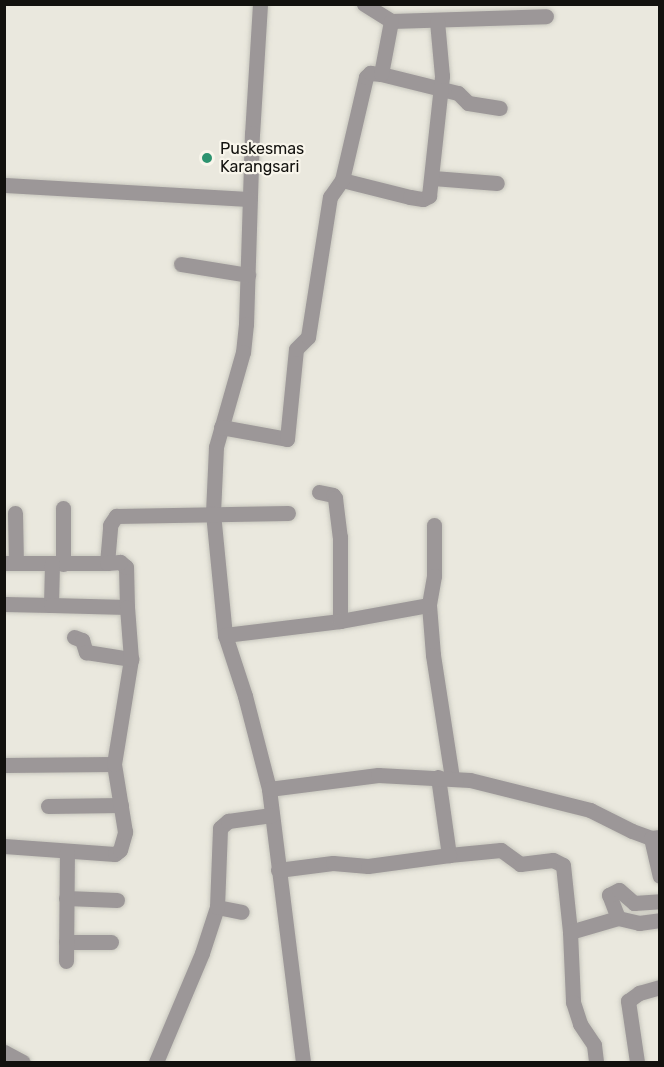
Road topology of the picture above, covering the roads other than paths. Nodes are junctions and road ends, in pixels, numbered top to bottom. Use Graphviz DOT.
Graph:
graph roads {
  1 [pos="260,4"];
  2 [pos="368,7"];
  3 [pos="546,16"];
  4 [pos="391,21"];
  5 [pos="437,21"];
  6 [pos="381,74"];
  7 [pos="441,89"];
  8 [pos="500,108"];
  9 [pos="433,178"];
  10 [pos="342,180"];
  11 [pos="497,183"];
  12 [pos="4,185"];
  13 [pos="250,199"];
  14 [pos="181,264"];
  15 [pos="248,275"];
  16 [pos="221,427"];
  17 [pos="319,492"];
  18 [pos="63,508"];
  19 [pos="15,513"];
  20 [pos="213,513"];
  21 [pos="288,513"];
  22 [pos="434,525"];
  23 [pos="10,563"];
  24 [pos="107,563"];
  25 [pos="57,564"];
  26 [pos="4,604"];
  27 [pos="51,605"];
  28 [pos="429,605"];
  29 [pos="127,607"];
  30 [pos="340,621"];
  31 [pos="225,635"];
  32 [pos="74,637"];
  33 [pos="131,659"];
  34 [pos="114,764"];
  35 [pos="4,765"];
  36 [pos="445,778"];
  37 [pos="269,789"];
  38 [pos="121,805"];
  39 [pos="48,806"];
  40 [pos="272,816"];
  41 [pos="655,838"];
  42 [pos="4,846"];
  43 [pos="67,852"];
  44 [pos="449,855"];
  45 [pos="278,870"];
  46 [pos="660,876"];
  47 [pos="66,898"];
  48 [pos="117,900"];
  49 [pos="660,901"];
  50 [pos="217,907"];
  51 [pos="242,912"];
  52 [pos="618,918"];
  53 [pos="660,920"];
  54 [pos="570,932"];
  55 [pos="66,942"];
  56 [pos="111,942"];
  57 [pos="66,962"];
  58 [pos="660,987"];
  59 [pos="4,1052"];
  60 [pos="23,1062"];
  61 [pos="156,1062"];
  62 [pos="303,1062"];
  63 [pos="596,1062"];
  64 [pos="637,1062"];
  1 -- 13 [label="street"];
  2 -- 4 [label="street"];
  3 -- 5 [label="street"];
  4 -- 5 [label="street"];
  4 -- 6 [label="street"];
  5 -- 7 [label="street"];
  6 -- 7 [label="street"];
  6 -- 10 [label="street"];
  7 -- 8 [label="street"];
  7 -- 9 [label="street"];
  9 -- 10 [label="street"];
  9 -- 11 [label="street"];
  10 -- 16 [label="street"];
  12 -- 13 [label="street"];
  13 -- 15 [label="street"];
  14 -- 15 [label="street"];
  15 -- 16 [label="street"];
  16 -- 20 [label="street"];
  17 -- 30 [label="street"];
  18 -- 25 [label="street"];
  19 -- 23 [label="street"];
  20 -- 21 [label="street"];
  20 -- 24 [label="street"];
  20 -- 31 [label="street"];
  22 -- 28 [label="street"];
  23 -- 25 [label="street"];
  24 -- 25 [label="street"];
  24 -- 29 [label="street"];
  25 -- 27 [label="street"];
  26 -- 27 [label="street"];
  27 -- 29 [label="street"];
  28 -- 30 [label="street"];
  28 -- 36 [label="street"];
  29 -- 33 [label="street"];
  30 -- 31 [label="street"];
  31 -- 37 [label="street"];
  32 -- 33 [label="street"];
  33 -- 34 [label="street"];
  34 -- 35 [label="street"];
  34 -- 38 [label="street"];
  36 -- 37 [label="street"];
  36 -- 41 [label="street"];
  36 -- 44 [label="street"];
  37 -- 40 [label="street"];
  38 -- 39 [label="street"];
  38 -- 43 [label="street"];
  40 -- 45 [label="street"];
  40 -- 50 [label="street"];
  41 -- 46 [label="street"];
  42 -- 43 [label="street"];
  43 -- 47 [label="street"];
  44 -- 45 [label="street"];
  44 -- 54 [label="street"];
  45 -- 62 [label="street"];
  47 -- 48 [label="street"];
  47 -- 55 [label="street"];
  49 -- 52 [label="street"];
  50 -- 51 [label="street"];
  50 -- 61 [label="street"];
  52 -- 53 [label="street"];
  52 -- 54 [label="street"];
  54 -- 63 [label="street"];
  55 -- 56 [label="street"];
  55 -- 57 [label="street"];
  58 -- 64 [label="street"];
  59 -- 60 [label="street"];
}
